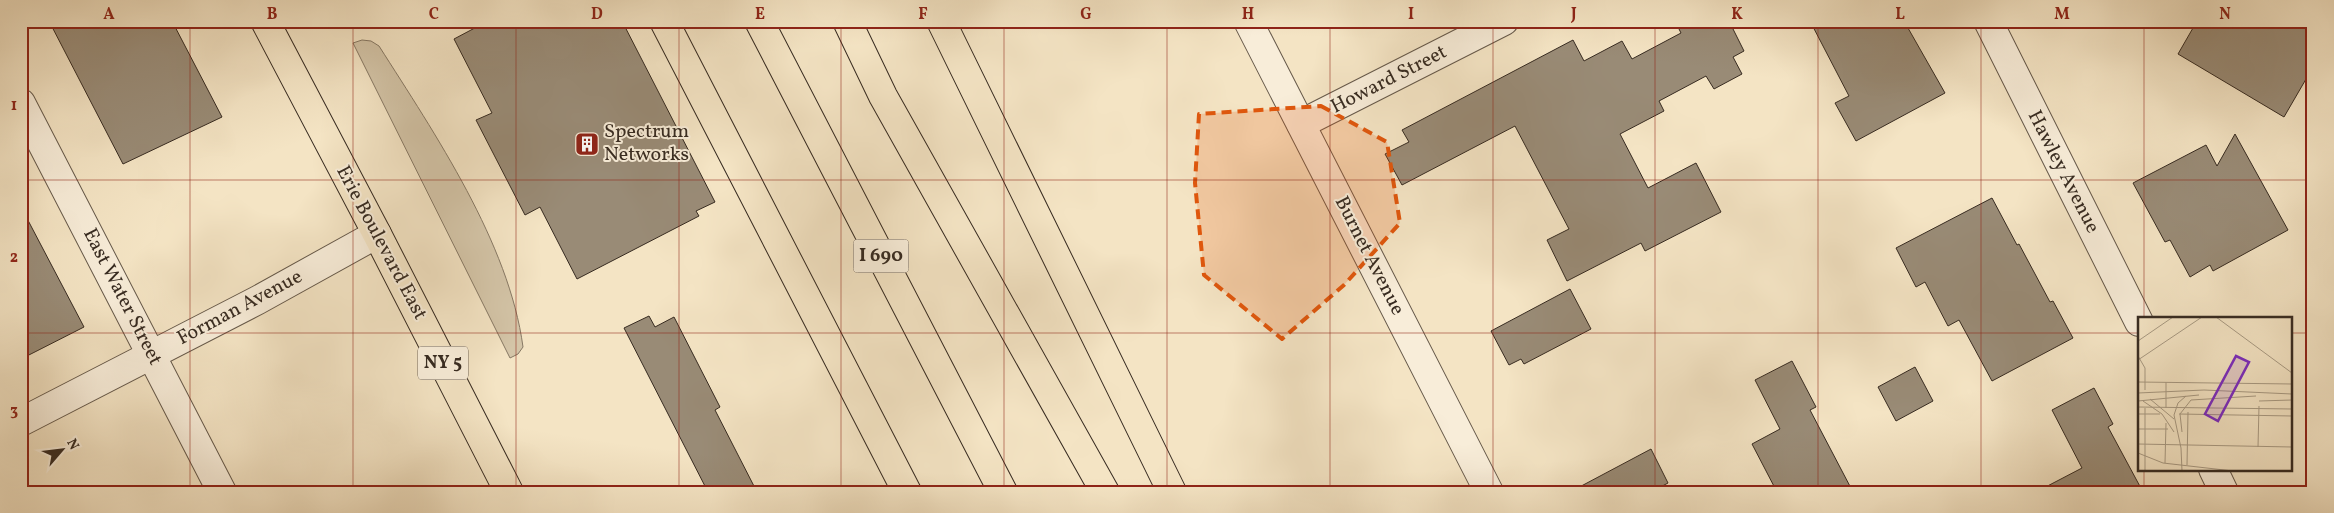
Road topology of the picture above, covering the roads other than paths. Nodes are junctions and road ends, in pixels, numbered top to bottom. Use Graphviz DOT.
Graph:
graph roads {
  1 [pos="265,21"];
  2 [pos="664,21"];
  3 [pos="759,21"];
  4 [pos="847,21"];
  5 [pos="941,21"];
  6 [pos="1248,21"];
  7 [pos="1504,21"];
  8 [pos="1988,21"];
  9 [pos="21,103"];
  10 [pos="1301,124"];
  11 [pos="378,234"];
  12 [pos="2138,320"];
  13 [pos="151,354"];
  14 [pos="21,422"];
  15 [pos="2213,470"];
  16 [pos="222,492"];
  17 [pos="509,492"];
  18 [pos="908,492"];
  19 [pos="1003,492"];
  20 [pos="1105,492"];
  21 [pos="1172,492"];
  22 [pos="1489,492"];
  23 [pos="2224,492"];
  1 -- 11 [label="main road, Erie Boulevard East / NY 5"];
  2 -- 18 [label="main road"];
  3 -- 19 [label="main road, I 690"];
  4 -- 20 [label="main road"];
  5 -- 21 [label="main road"];
  6 -- 10 [label="street, Burnet Avenue"];
  7 -- 10 [label="street, Howard Street"];
  8 -- 12 [label="street, Hawley Avenue"];
  9 -- 13 [label="street, East Water Street"];
  10 -- 22 [label="street, Burnet Avenue"];
  11 -- 13 [label="street, Forman Avenue"];
  11 -- 17 [label="main road, Erie Boulevard East / NY 5"];
  13 -- 14 [label="street, Forman Avenue"];
  13 -- 16 [label="street, East Water Street"];
  15 -- 23 [label="street"];
}
